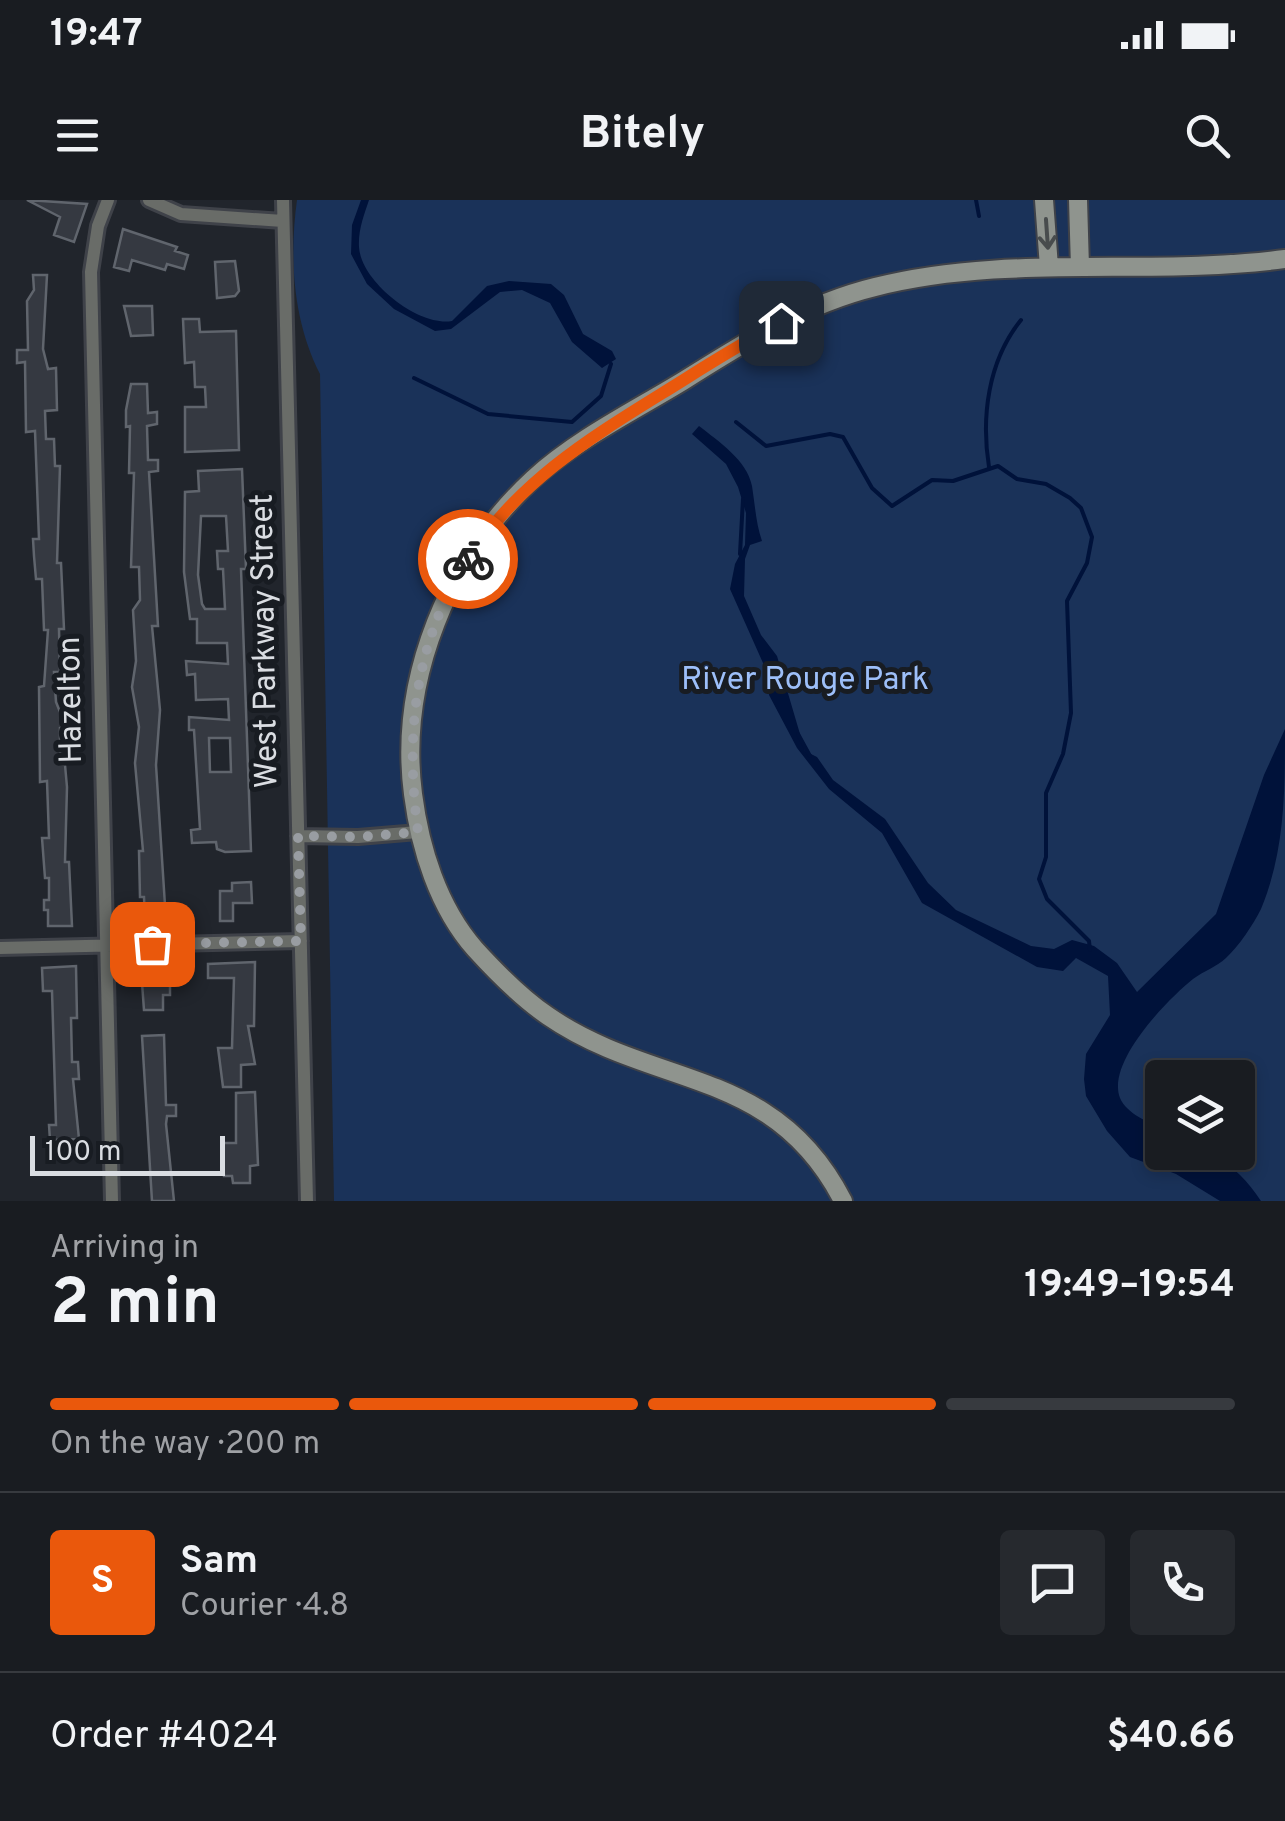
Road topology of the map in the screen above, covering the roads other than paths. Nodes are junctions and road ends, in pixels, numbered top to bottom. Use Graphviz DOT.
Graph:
graph roads {
  1 [pos="108,200"];
  2 [pos="149,200"];
  3 [pos="283,200"];
  4 [pos="1044,200"];
  5 [pos="1078,200"];
  6 [pos="283,221"];
  7 [pos="1285,258"];
  8 [pos="1080,266"];
  9 [pos="1049,268"];
  10 [pos="418,832"];
  11 [pos="298,836"];
  12 [pos="301,941"];
  13 [pos="106,944"];
  14 [pos="0,948"];
  15 [pos="112,1201"];
  16 [pos="307,1201"];
  17 [pos="842,1201"];
  1 -- 13 [label="street, Hazelton"];
  2 -- 6 [label="street"];
  3 -- 6 [label="street, West Parkway Street"];
  4 -- 9 [label="main road, one-way"];
  5 -- 8 [label="main road"];
  6 -- 11 [label="street, West Parkway Street"];
  7 -- 8 [label="main road"];
  8 -- 9 [label="main road"];
  9 -- 10 [label="main road"];
  10 -- 11 [label="street"];
  10 -- 17 [label="main road"];
  11 -- 12 [label="street, West Parkway Street"];
  12 -- 13 [label="street"];
  12 -- 16 [label="street, West Parkway Street"];
  13 -- 14 [label="street"];
  13 -- 15 [label="street, Hazelton"];
}
